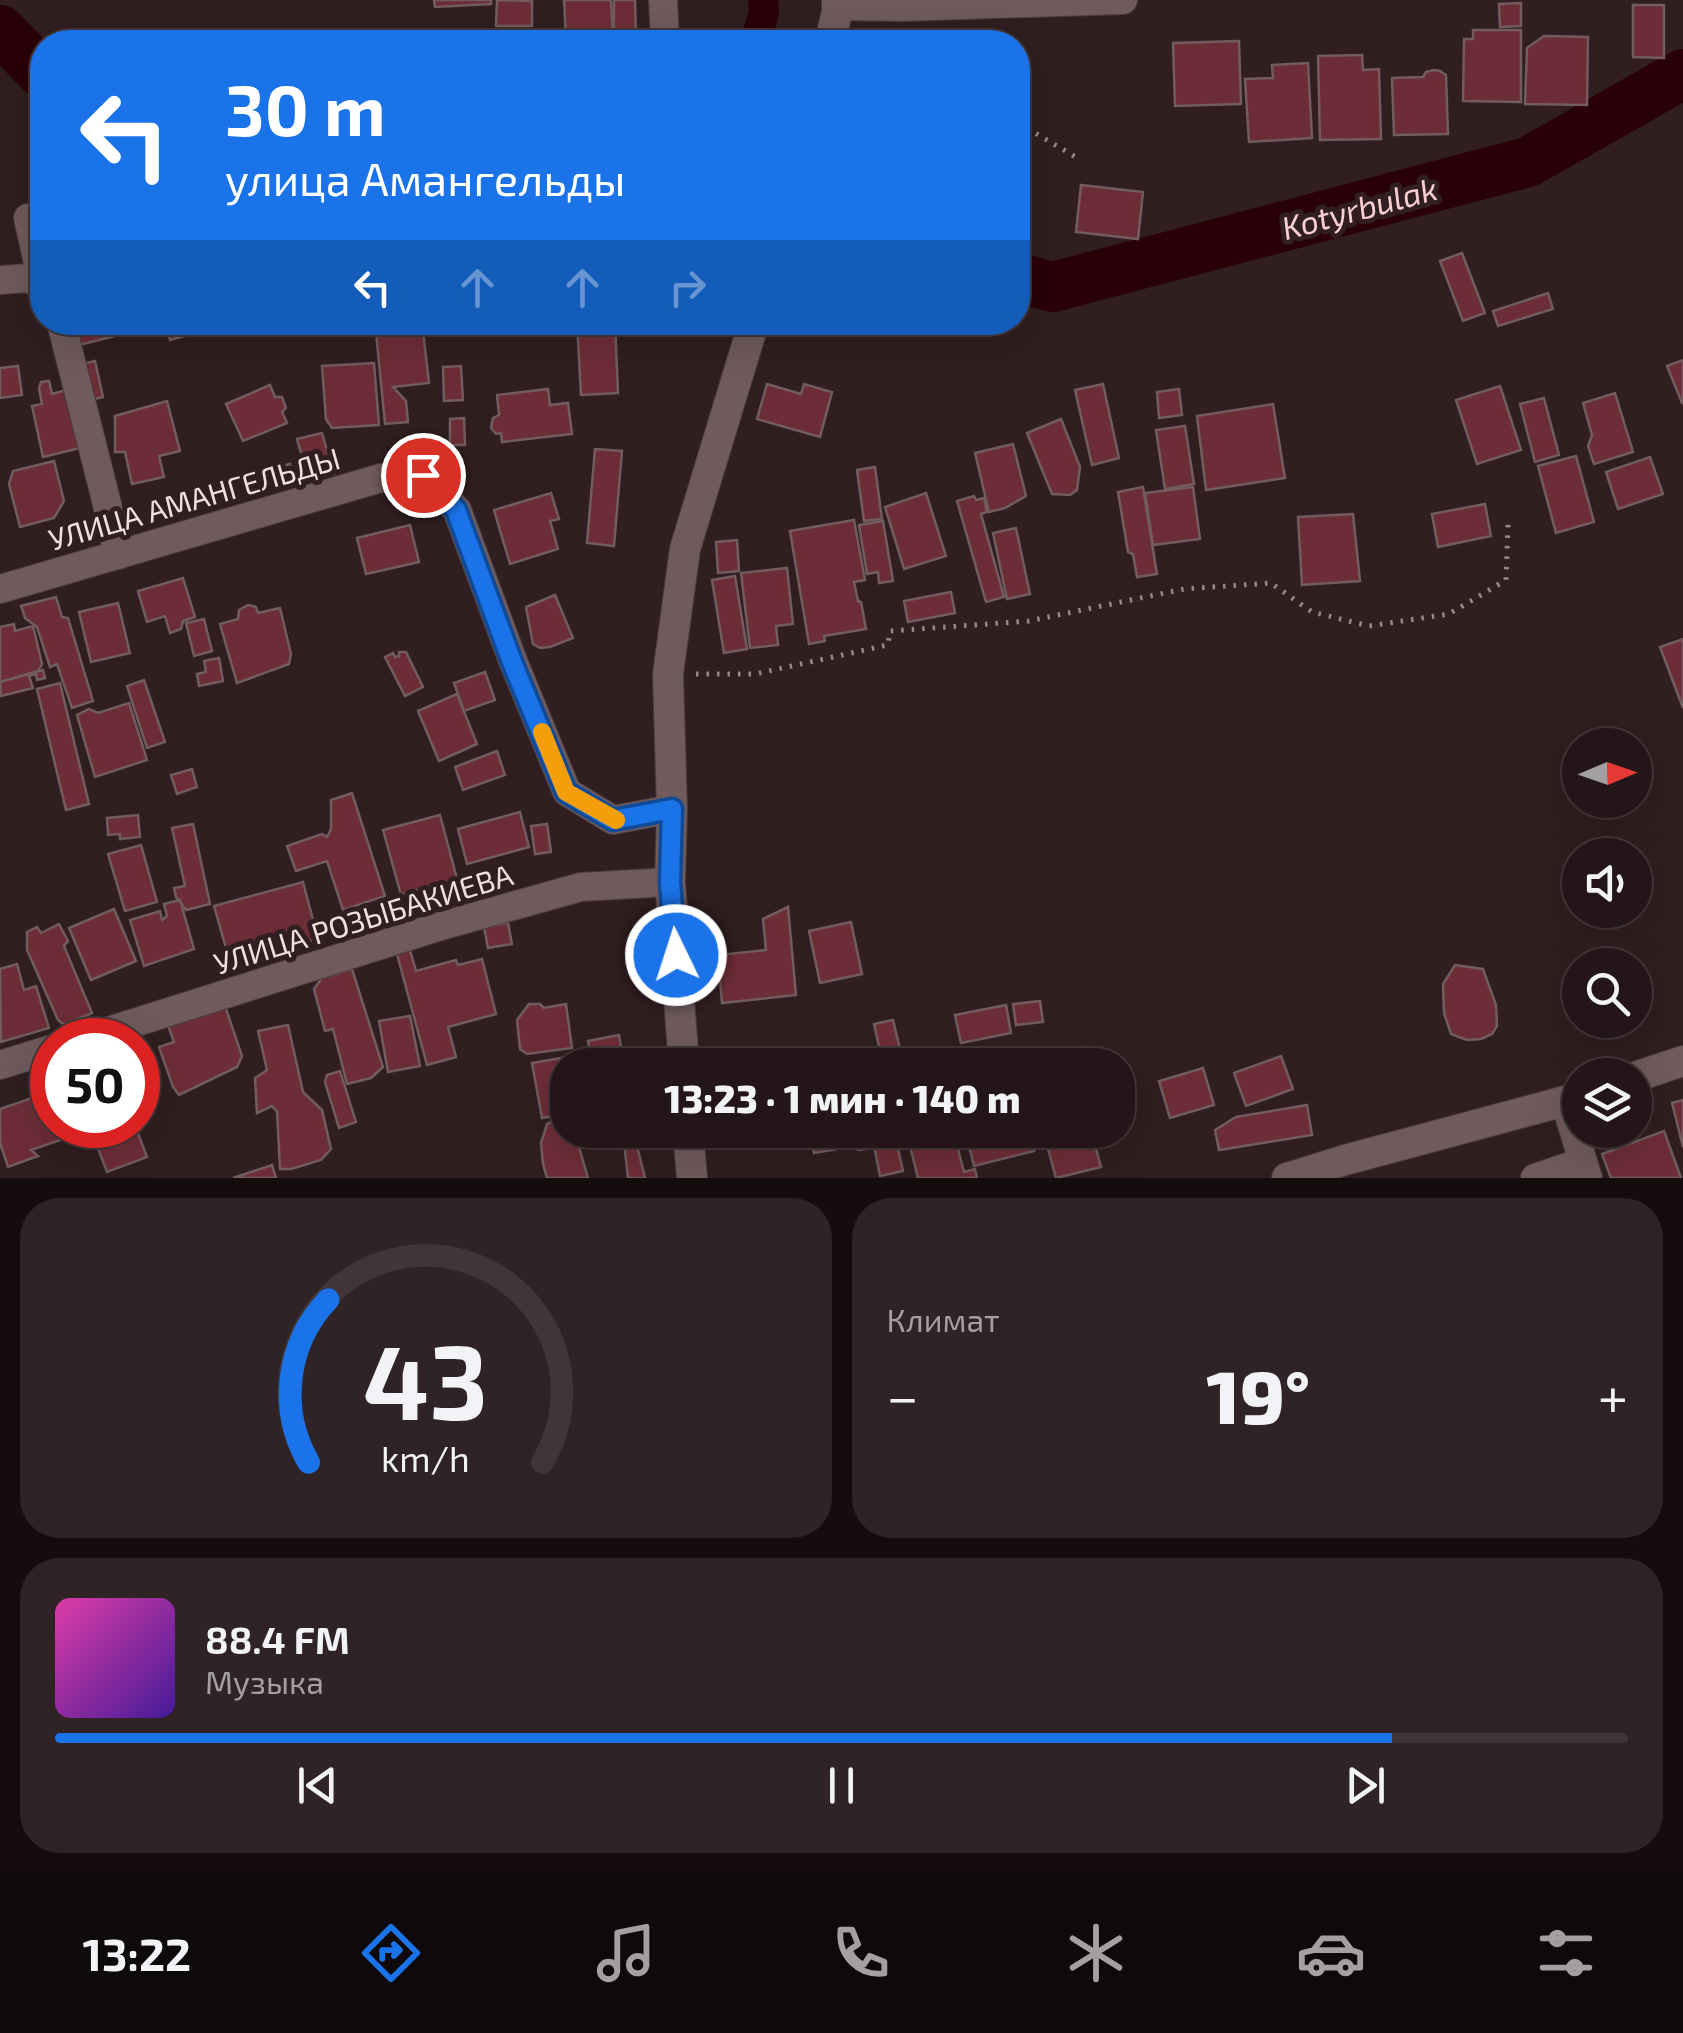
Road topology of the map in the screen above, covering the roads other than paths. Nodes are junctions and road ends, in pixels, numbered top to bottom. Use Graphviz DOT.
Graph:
graph roads {
  1 [pos="663,0"];
  2 [pos="1123,0"];
  3 [pos="837,3"];
  4 [pos="664,30"];
  5 [pos="832,30"];
  6 [pos="28,218"];
  7 [pos="30,227"];
  8 [pos="30,278"];
  9 [pos="0,280"];
  10 [pos="64,335"];
  11 [pos="750,335"];
  12 [pos="118,555"];
  13 [pos="0,589"];
  14 [pos="672,809"];
  15 [pos="670,882"];
  16 [pos="150,1018"];
  17 [pos="683,1048"];
  18 [pos="30,1055"];
  19 [pos="1683,1060"];
  20 [pos="0,1065"];
  21 [pos="1652,1072"];
  22 [pos="1562,1103"];
  23 [pos="690,1148"];
  24 [pos="1349,1169"];
  25 [pos="1585,1170"];
  26 [pos="692,1178"];
  27 [pos="1287,1178"];
  28 [pos="1535,1178"];
  1 -- 4 [label="street"];
  2 -- 3 [label="street"];
  3 -- 5 [label="main road"];
  6 -- 7 [label="street"];
  8 -- 9 [label="street"];
  10 -- 12 [label="street"];
  11 -- 14 [label="main road"];
  12 -- 13 [label="street, УЛИЦА АМАНГЕЛЬДЫ"];
  12 -- 14 [label="street, УЛИЦА АМАНГЕЛЬДЫ"];
  14 -- 15 [label="main road"];
  15 -- 16 [label="street, УЛИЦА РОЗЫБАКИЕВА"];
  15 -- 17 [label="main road"];
  18 -- 20 [label="street"];
  19 -- 21 [label="main road"];
  22 -- 24 [label="main road"];
  23 -- 26 [label="main road"];
  24 -- 27 [label="main road"];
  25 -- 28 [label="street"];
}
